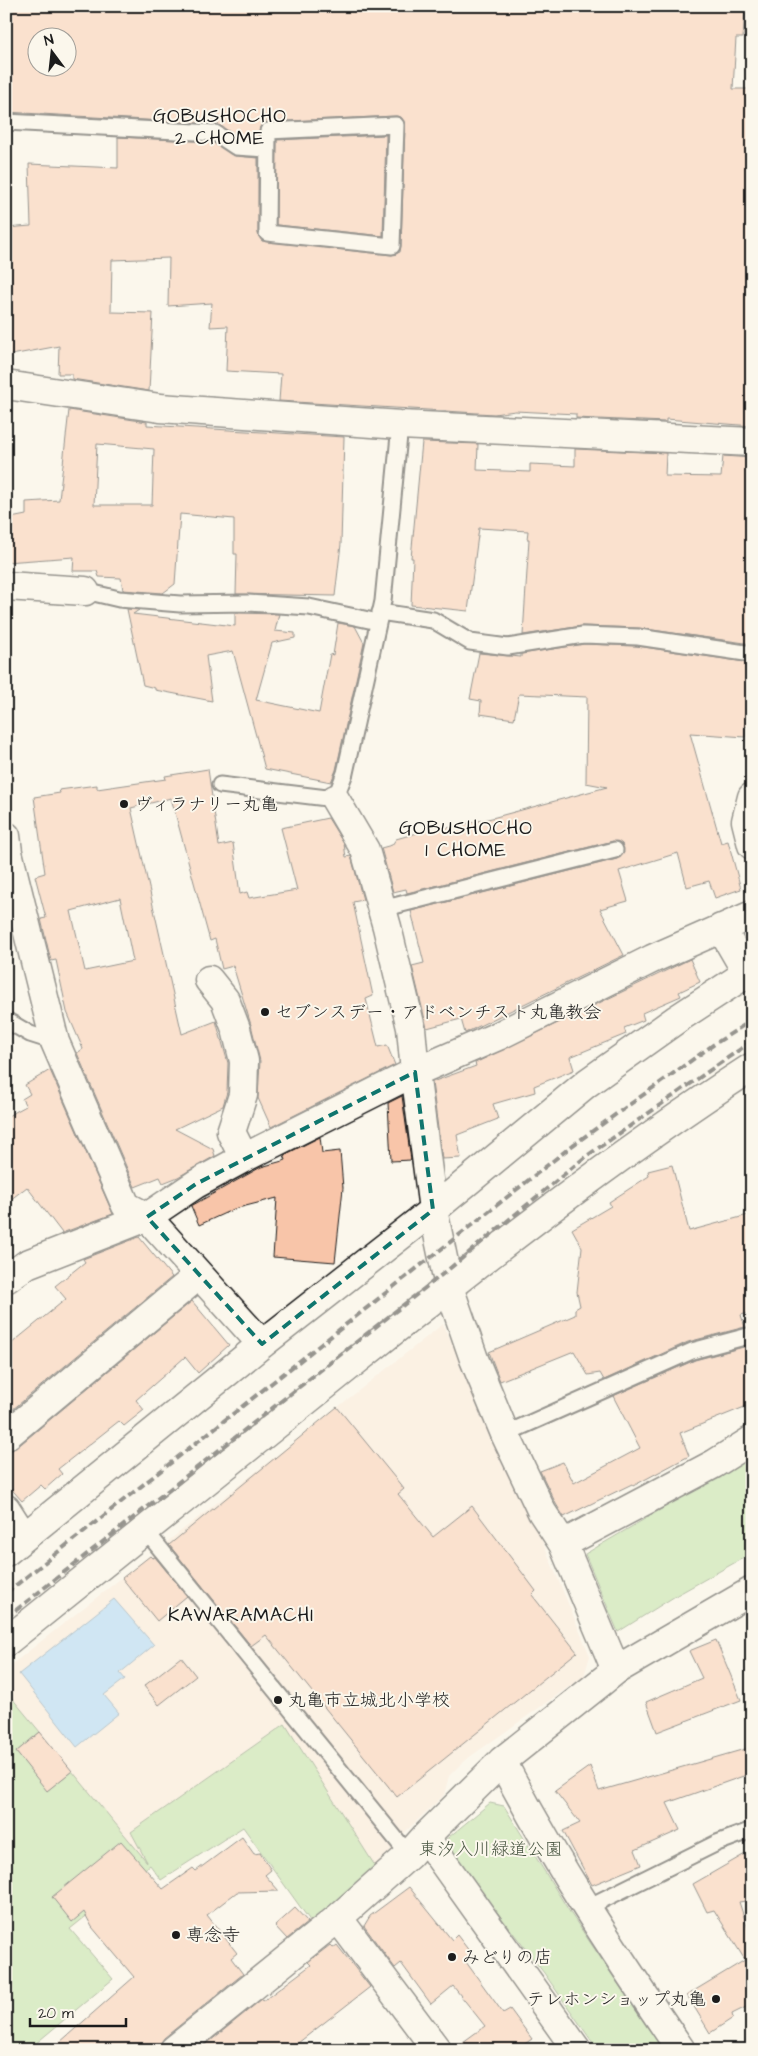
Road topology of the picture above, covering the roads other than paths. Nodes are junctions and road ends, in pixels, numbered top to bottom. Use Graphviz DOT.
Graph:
graph roads {
  1 [pos="6,122"];
  2 [pos="266,149"];
  3 [pos="6,385"];
  4 [pos="400,425"];
  5 [pos="752,442"];
  6 [pos="6,586"];
  7 [pos="85,591"];
  8 [pos="379,617"];
  9 [pos="752,654"];
  10 [pos="220,785"];
  11 [pos="752,797"];
  12 [pos="335,799"];
  13 [pos="6,836"];
  14 [pos="752,845"];
  15 [pos="615,850"];
  16 [pos="382,910"];
  17 [pos="752,915"];
  18 [pos="721,928"];
  19 [pos="749,972"];
  20 [pos="209,980"];
  21 [pos="6,1020"];
  22 [pos="55,1042"];
  23 [pos="752,1067"];
  24 [pos="415,1072"];
  25 [pos="244,1158"];
  26 [pos="433,1210"];
  27 [pos="147,1217"];
  28 [pos="199,1275"];
  29 [pos="6,1279"];
  30 [pos="449,1287"];
  31 [pos="752,1335"];
  32 [pos="262,1344"];
  33 [pos="505,1434"];
  34 [pos="6,1436"];
  35 [pos="752,1440"];
  36 [pos="6,1509"];
  37 [pos="145,1530"];
  38 [pos="15,1544"];
  39 [pos="563,1544"];
  40 [pos="752,1591"];
  41 [pos="6,1642"];
  42 [pos="616,1670"];
  43 [pos="502,1761"];
  44 [pos="752,1830"];
  45 [pos="417,1846"];
  46 [pos="586,1908"];
  47 [pos="338,1918"];
  48 [pos="174,2050"];
  49 [pos="437,2050"];
  50 [pos="578,2050"];
  51 [pos="681,2050"];
  1 -- 2 [label="lane"];
  2 -- 2 [label="lane"];
  3 -- 4 [label="street"];
  4 -- 5 [label="street"];
  4 -- 8 [label="lane"];
  6 -- 7 [label="street"];
  7 -- 8 [label="lane"];
  8 -- 9 [label="lane"];
  8 -- 12 [label="lane"];
  10 -- 12 [label="lane"];
  11 -- 14 [label="street"];
  12 -- 16 [label="street"];
  13 -- 22 [label="street"];
  15 -- 16 [label="lane"];
  16 -- 24 [label="street"];
  17 -- 18 [label="street"];
  18 -- 19 [label="street"];
  18 -- 24 [label="street"];
  19 -- 26 [label="street"];
  20 -- 25 [label="street"];
  21 -- 22 [label="lane"];
  22 -- 27 [label="street"];
  23 -- 30 [label="street"];
  24 -- 25 [label="street"];
  24 -- 26 [label="street"];
  25 -- 27 [label="street"];
  26 -- 30 [label="street"];
  26 -- 32 [label="street"];
  27 -- 28 [label="street"];
  27 -- 29 [label="street"];
  28 -- 32 [label="street"];
  28 -- 34 [label="street"];
  30 -- 33 [label="street"];
  30 -- 37 [label="street"];
  31 -- 33 [label="lane"];
  32 -- 38 [label="street"];
  33 -- 39 [label="street"];
  35 -- 39 [label="street"];
  36 -- 38 [label="street"];
  37 -- 41 [label="street"];
  37 -- 45 [label="lane"];
  39 -- 42 [label="street"];
  40 -- 42 [label="street"];
  42 -- 43 [label="street"];
  43 -- 45 [label="street"];
  43 -- 46 [label="street"];
  44 -- 46 [label="lane"];
  45 -- 47 [label="street"];
  45 -- 50 [label="street"];
  46 -- 51 [label="street"];
  47 -- 48 [label="street"];
  47 -- 49 [label="street"];
}
